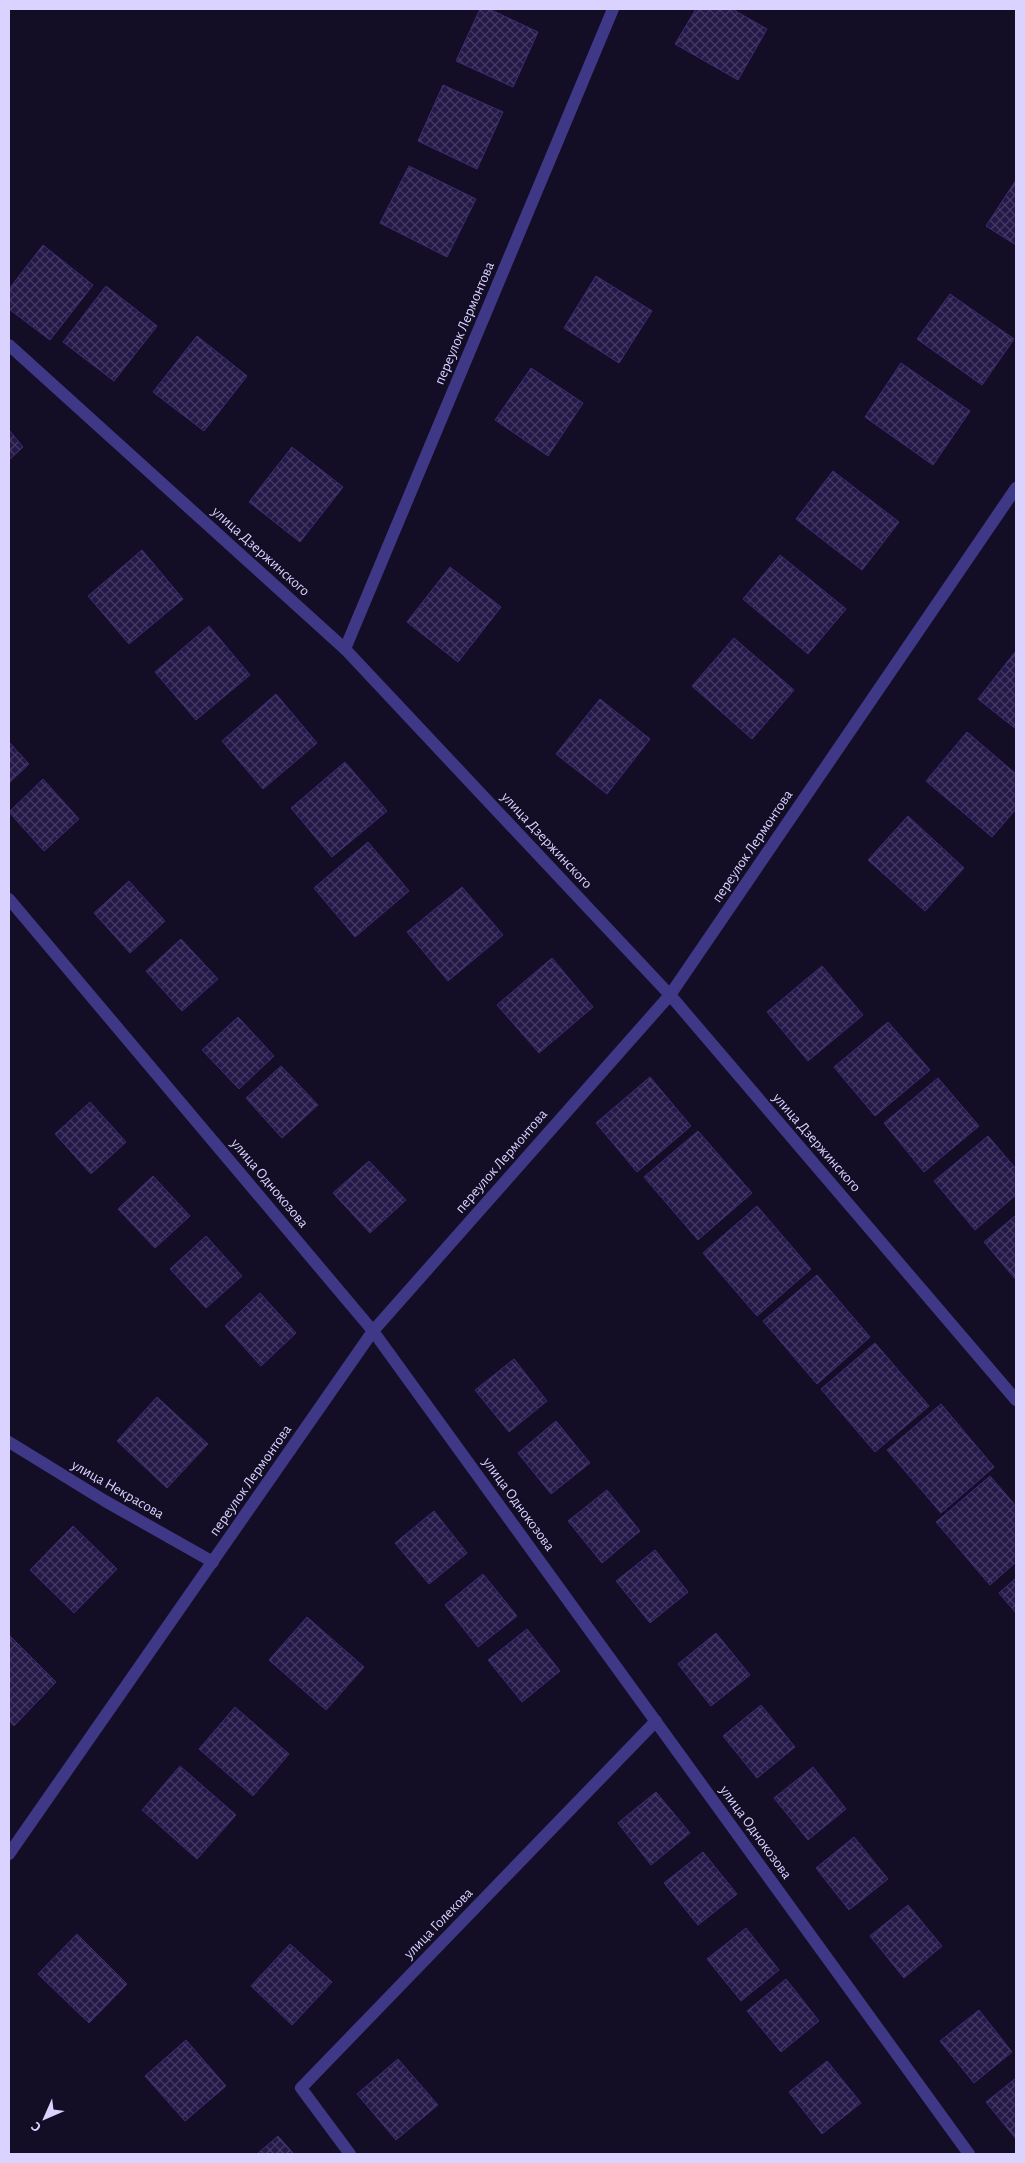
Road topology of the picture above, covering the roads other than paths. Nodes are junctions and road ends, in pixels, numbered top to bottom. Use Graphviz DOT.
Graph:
graph roads {
  1 [pos="613,9"];
  2 [pos="9,345"];
  3 [pos="1016,488"];
  4 [pos="345,649"];
  5 [pos="9,899"];
  6 [pos="670,995"];
  7 [pos="373,1331"];
  8 [pos="1016,1400"];
  9 [pos="9,1442"];
  10 [pos="213,1562"];
  11 [pos="656,1721"];
  12 [pos="9,1854"];
  13 [pos="350,2154"];
  14 [pos="969,2154"];
  1 -- 4 [label="street, переулок Лермонтова"];
  2 -- 4 [label="street, улица Дзержинского"];
  3 -- 6 [label="street, переулок Лермонтова"];
  4 -- 6 [label="street, улица Дзержинского"];
  5 -- 7 [label="street, улица Однокозова"];
  6 -- 7 [label="street, переулок Лермонтова"];
  6 -- 8 [label="street, улица Дзержинского"];
  7 -- 10 [label="street, переулок Лермонтова"];
  7 -- 11 [label="street, улица Однокозова"];
  9 -- 10 [label="street, улица Некрасова"];
  10 -- 12 [label="street, переулок Лермонтова"];
  11 -- 13 [label="street, улица Голекова"];
  11 -- 14 [label="street, улица Однокозова"];
}
